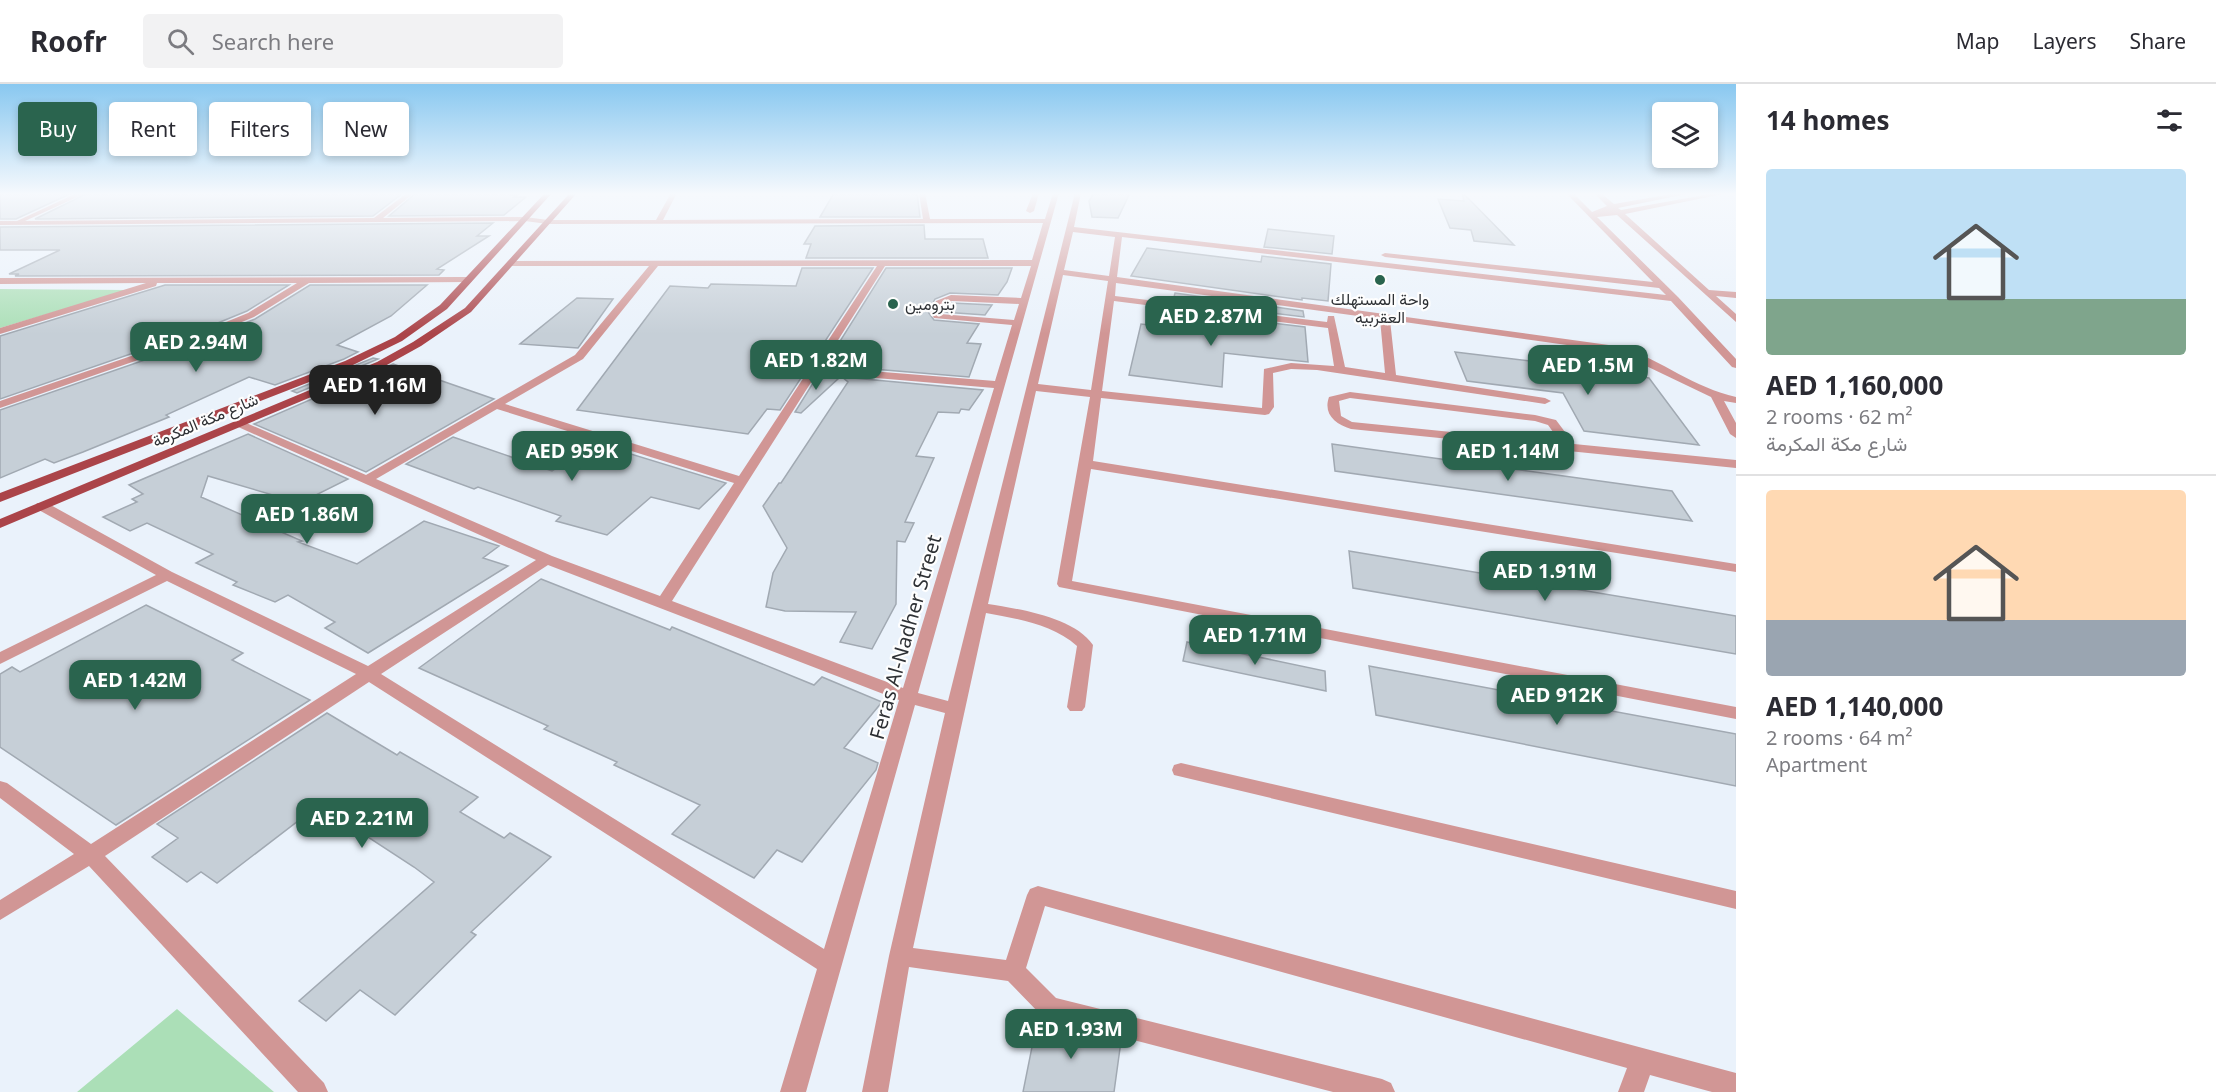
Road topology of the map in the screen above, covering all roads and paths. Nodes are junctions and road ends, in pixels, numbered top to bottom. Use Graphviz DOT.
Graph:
graph roads {
  1 [pos="505,240"];
  2 [pos="532,240"];
  3 [pos="1043,240"];
  4 [pos="1067,240"];
  5 [pos="1118,240"];
  6 [pos="1171,240"];
  7 [pos="1616,240"];
  8 [pos="1649,240"];
  9 [pos="1370,253"];
  10 [pos="883,263"];
  11 [pos="1037,263"];
  12 [pos="510,264"];
  13 [pos="655,264"];
  14 [pos="1059,272"];
  15 [pos="1113,278"];
  16 [pos="309,279"];
  17 [pos="164,280"];
  18 [pos="468,280"];
  19 [pos="0,281"];
  20 [pos="1662,286"];
  21 [pos="1706,292"];
  22 [pos="1736,295"];
  23 [pos="1110,298"];
  24 [pos="1675,299"];
  25 [pos="1025,301"];
  26 [pos="1718,303"];
  27 [pos="1736,304"];
  28 [pos="1329,309"];
  29 [pos="1385,317"];
  30 [pos="1736,319"];
  31 [pos="1018,323"];
  32 [pos="1332,326"];
  33 [pos="0,331"];
  34 [pos="1736,365"];
  35 [pos="813,370"];
  36 [pos="1340,370"];
  37 [pos="1391,377"];
  38 [pos="1000,385"];
  39 [pos="1032,387"];
  40 [pos="1096,394"];
  41 [pos="1716,397"];
  42 [pos="1736,400"];
  43 [pos="1545,401"];
  44 [pos="0,405"];
  45 [pos="496,405"];
  46 [pos="240,424"];
  47 [pos="1736,434"];
  48 [pos="1571,448"];
  49 [pos="1086,464"];
  50 [pos="1736,464"];
  51 [pos="368,479"];
  52 [pos="742,481"];
  53 [pos="0,498"];
  54 [pos="42,506"];
  55 [pos="0,524"];
  56 [pos="547,559"];
  57 [pos="1736,568"];
  58 [pos="167,575"];
  59 [pos="663,603"];
  60 [pos="980,607"];
  61 [pos="0,659"];
  62 [pos="368,673"];
  63 [pos="909,697"];
  64 [pos="1076,707"];
  65 [pos="955,709"];
  66 [pos="1736,713"];
  67 [pos="1181,770"];
  68 [pos="0,788"];
  69 [pos="91,855"];
  70 [pos="1736,900"];
  71 [pos="0,911"];
  72 [pos="900,956"];
  73 [pos="830,965"];
  74 [pos="1014,971"];
  75 [pos="1642,1061"];
  76 [pos="1736,1086"];
  77 [pos="879,1091"];
  78 [pos="315,1092"];
  79 [pos="793,1092"];
  80 [pos="1382,1092"];
  81 [pos="1631,1092"];
  1 -- 18 [label="main road, شارع مكة المكرمة"];
  2 -- 12 [label="main road, شارع مكة المكرمة"];
  3 -- 11 [label="street, Feras Al-Nadher Street"];
  4 -- 14 [label="street"];
  5 -- 15 [label="street"];
  6 -- 24 [label="street"];
  7 -- 20 [label="street"];
  8 -- 21 [label="street"];
  9 -- 20 [label="street"];
  10 -- 11 [label="street"];
  10 -- 13 [label="street"];
  10 -- 35 [label="street"];
  11 -- 25 [label="street, Feras Al-Nadher Street"];
  12 -- 13 [label="street"];
  12 -- 46 [label="main road, شارع مكة المكرمة"];
  13 -- 45 [label="street"];
  14 -- 15 [label="street"];
  14 -- 39 [label="street"];
  15 -- 23 [label="street"];
  15 -- 28 [label="street"];
  16 -- 17 [label="street"];
  16 -- 18 [label="street"];
  16 -- 44 [label="street"];
  17 -- 19 [label="street"];
  17 -- 33 [label="street"];
  18 -- 53 [label="main road, شارع مكة المكرمة"];
  20 -- 24 [label="street"];
  21 -- 22 [label="street"];
  21 -- 26 [label="street"];
  23 -- 32 [label="street"];
  23 -- 40 [label="street"];
  24 -- 34 [label="street"];
  25 -- 31 [label="street, Feras Al-Nadher Street"];
  25 -- 31 [label="street"];
  26 -- 27 [label="street"];
  26 -- 30 [label="street"];
  28 -- 29 [label="street"];
  28 -- 32 [label="street"];
  29 -- 37 [label="street"];
  29 -- 41 [label="street"];
  31 -- 38 [label="street, Feras Al-Nadher Street"];
  32 -- 36 [label="street"];
  35 -- 38 [label="street"];
  35 -- 52 [label="street"];
  36 -- 37 [label="street"];
  36 -- 40 [label="street"];
  37 -- 43 [label="street"];
  38 -- 63 [label="street, Feras Al-Nadher Street"];
  39 -- 40 [label="street"];
  39 -- 60 [label="street"];
  40 -- 49 [label="street"];
  41 -- 42 [label="street"];
  41 -- 47 [label="street"];
  45 -- 51 [label="street"];
  45 -- 52 [label="street"];
  46 -- 51 [label="street"];
  46 -- 54 [label="main road, شارع مكة المكرمة"];
  48 -- 48 [label="street"];
  48 -- 50 [label="street"];
  49 -- 57 [label="street"];
  49 -- 66 [label="street"];
  51 -- 56 [label="street"];
  52 -- 59 [label="street"];
  54 -- 55 [label="main road, شارع مكة المكرمة"];
  54 -- 58 [label="street"];
  56 -- 59 [label="street"];
  56 -- 62 [label="street"];
  58 -- 61 [label="street"];
  58 -- 62 [label="street"];
  59 -- 63 [label="street"];
  60 -- 64 [label="street"];
  60 -- 65 [label="street"];
  62 -- 69 [label="street"];
  62 -- 73 [label="street"];
  63 -- 65 [label="street"];
  63 -- 73 [label="street, Feras Al-Nadher Street"];
  65 -- 72 [label="street"];
  67 -- 70 [label="street"];
  68 -- 69 [label="street"];
  69 -- 71 [label="street"];
  69 -- 78 [label="street"];
  72 -- 74 [label="street"];
  72 -- 77 [label="street"];
  73 -- 79 [label="street, Feras Al-Nadher Street"];
  74 -- 75 [label="street"];
  74 -- 80 [label="street"];
  75 -- 76 [label="street"];
  75 -- 81 [label="street"];
}
